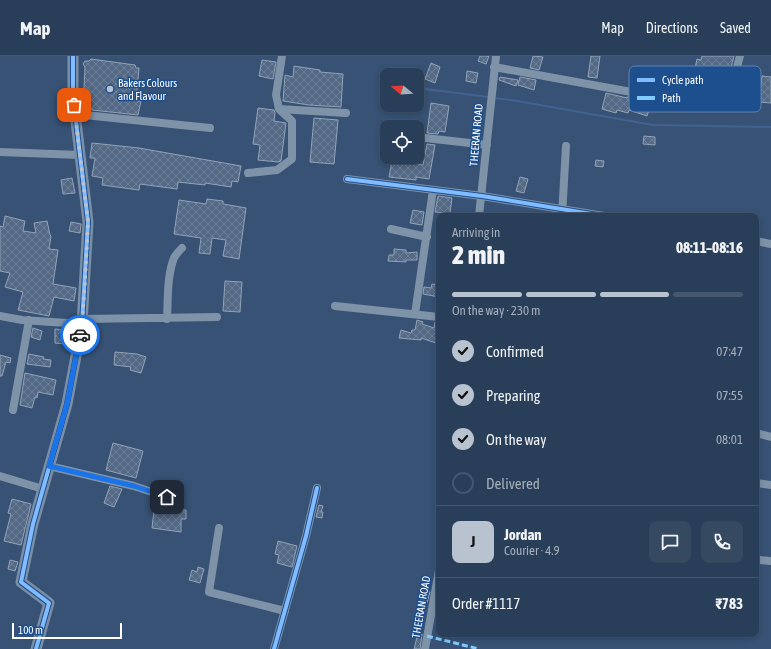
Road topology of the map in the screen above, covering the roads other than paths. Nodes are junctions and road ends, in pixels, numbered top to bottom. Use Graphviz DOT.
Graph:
graph roads {
  1 [pos="73,56"];
  2 [pos="282,56"];
  3 [pos="496,56"];
  4 [pos="740,56"];
  5 [pos="737,66"];
  6 [pos="494,67"];
  7 [pos="629,92"];
  8 [pos="279,108"];
  9 [pos="346,113"];
  10 [pos="75,114"];
  11 [pos="210,128"];
  12 [pos="424,138"];
  13 [pos="487,145"];
  14 [pos="566,146"];
  15 [pos="0,152"];
  16 [pos="80,155"];
  17 [pos="248,173"];
  18 [pos="347,179"];
  19 [pos="433,190"];
  20 [pos="482,196"];
  21 [pos="480,213"];
  22 [pos="563,213"];
  23 [pos="391,229"];
  24 [pos="426,236"];
  25 [pos="759,242"];
  26 [pos="771,244"];
  27 [pos="182,248"];
  28 [pos="335,306"];
  29 [pos="415,314"];
  30 [pos="0,316"];
  31 [pos="217,317"];
  32 [pos="436,317"];
  33 [pos="167,318"];
  34 [pos="29,320"];
  35 [pos="82,322"];
  36 [pos="13,410"];
  37 [pos="759,434"];
  38 [pos="771,437"];
  39 [pos="49,466"];
  40 [pos="0,476"];
  41 [pos="759,483"];
  42 [pos="771,485"];
  43 [pos="317,488"];
  44 [pos="43,489"];
  45 [pos="167,497"];
  46 [pos="219,528"];
  47 [pos="759,560"];
  48 [pos="771,561"];
  49 [pos="436,587"];
  50 [pos="285,611"];
  51 [pos="36,649"];
  52 [pos="274,649"];
  53 [pos="425,649"];
  1 -- 10 [label="street"];
  2 -- 8 [label="street"];
  3 -- 6 [label="street, THEERAN ROAD"];
  4 -- 5 [label="street"];
  6 -- 7 [label="street"];
  6 -- 13 [label="street, THEERAN ROAD"];
  8 -- 9 [label="street"];
  8 -- 17 [label="street"];
  10 -- 11 [label="street"];
  10 -- 16 [label="street"];
  12 -- 13 [label="street"];
  13 -- 20 [label="street, THEERAN ROAD"];
  14 -- 22 [label="street"];
  15 -- 16 [label="street"];
  16 -- 35 [label="street"];
  18 -- 19 [label="street"];
  19 -- 20 [label="street"];
  19 -- 24 [label="street"];
  20 -- 21 [label="street, THEERAN ROAD"];
  20 -- 22 [label="street"];
  23 -- 24 [label="street"];
  24 -- 29 [label="street"];
  25 -- 26 [label="street"];
  27 -- 33 [label="street"];
  28 -- 29 [label="street"];
  29 -- 32 [label="street"];
  30 -- 34 [label="street"];
  31 -- 33 [label="street"];
  33 -- 35 [label="street"];
  34 -- 35 [label="street"];
  34 -- 36 [label="street"];
  35 -- 39 [label="street"];
  37 -- 38 [label="street"];
  39 -- 44 [label="street"];
  39 -- 45 [label="street"];
  40 -- 44 [label="street"];
  41 -- 42 [label="street"];
  43 -- 50 [label="street"];
  44 -- 51 [label="street"];
  46 -- 50 [label="street"];
  47 -- 48 [label="street"];
  49 -- 53 [label="street, THEERAN ROAD"];
  50 -- 52 [label="street"];
}
